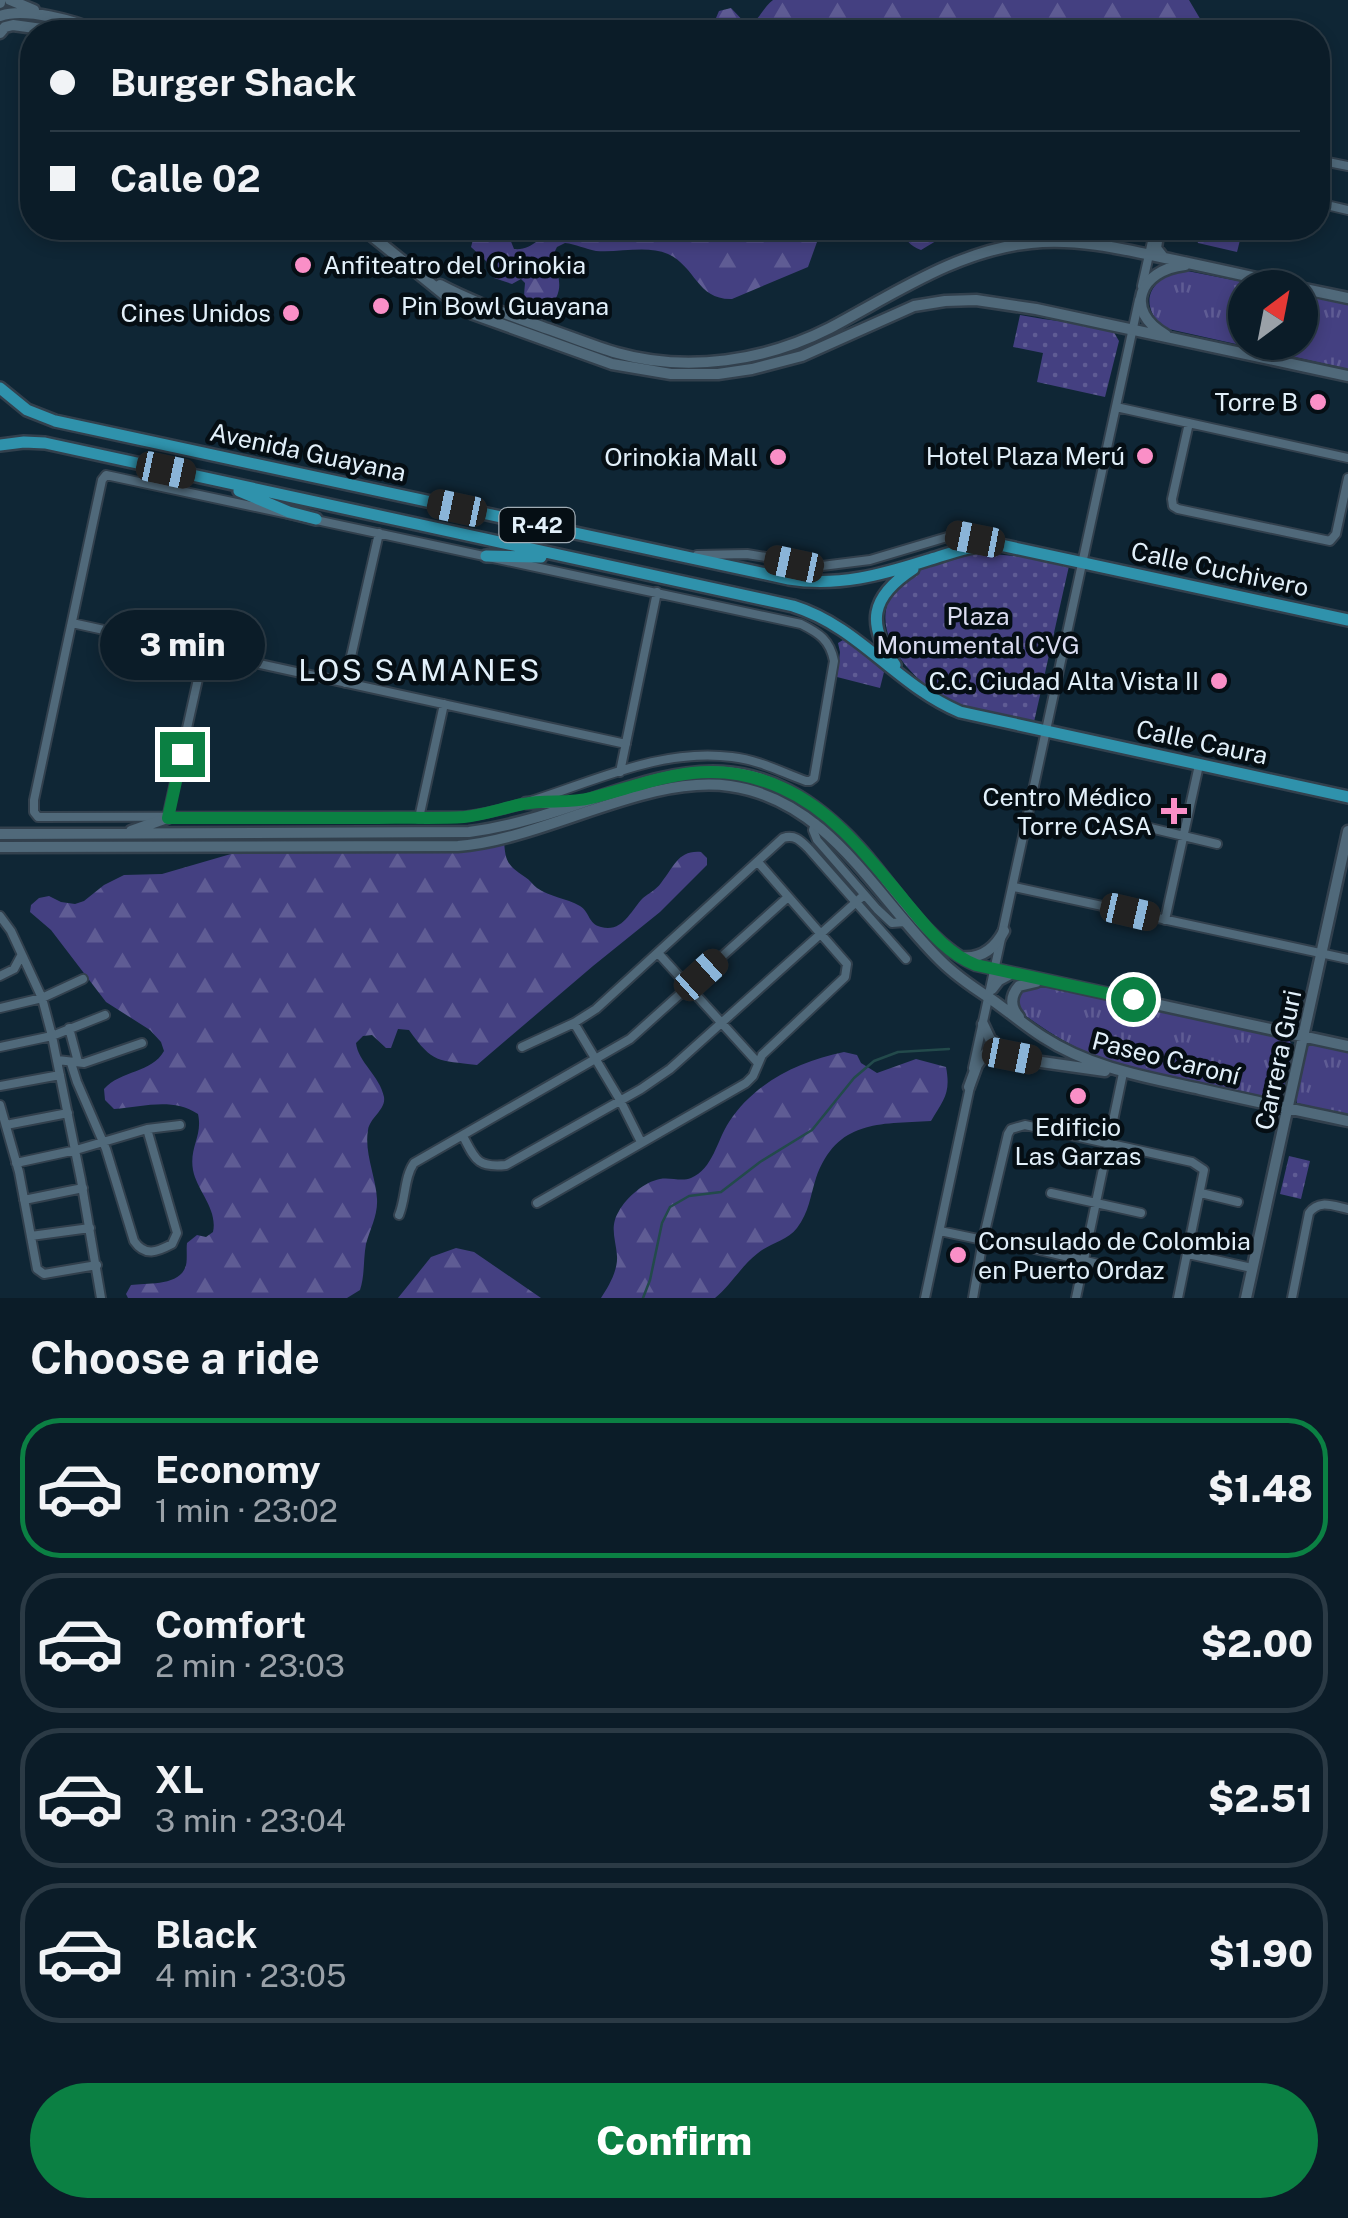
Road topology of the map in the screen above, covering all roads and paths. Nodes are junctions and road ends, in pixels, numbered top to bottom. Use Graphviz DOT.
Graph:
graph roads {
  1 [pos="10,0"];
  2 [pos="0,16"];
  3 [pos="60,20"];
  4 [pos="67,20"];
  5 [pos="377,240"];
  6 [pos="1153,240"];
  7 [pos="1156,240"];
  8 [pos="1149,255"];
  9 [pos="1164,258"];
  10 [pos="1196,265"];
  11 [pos="1228,272"];
  12 [pos="1318,292"];
  13 [pos="1140,293"];
  14 [pos="1348,298"];
  15 [pos="1132,331"];
  16 [pos="1181,341"];
  17 [pos="751,363"];
  18 [pos="1348,376"];
  19 [pos="0,388"];
  20 [pos="1116,407"];
  21 [pos="1188,423"];
  22 [pos="0,445"];
  23 [pos="1348,458"];
  24 [pos="192,475"];
  25 [pos="1348,478"];
  26 [pos="316,519"];
  27 [pos="380,533"];
  28 [pos="996,544"];
  29 [pos="486,556"];
  30 [pos="679,556"];
  31 [pos="934,558"];
  32 [pos="583,560"];
  33 [pos="1083,562"];
  34 [pos="658,592"];
  35 [pos="1348,620"];
  36 [pos="72,623"];
  37 [pos="204,652"];
  38 [pos="908,682"];
  39 [pos="345,683"];
  40 [pos="444,704"];
  41 [pos="1046,732"];
  42 [pos="626,744"];
  43 [pos="1199,765"];
  44 [pos="620,772"];
  45 [pos="1348,797"];
  46 [pos="589,799"];
  47 [pos="526,803"];
  48 [pos="168,818"];
  49 [pos="419,818"];
  50 [pos="1121,822"];
  51 [pos="815,823"];
  52 [pos="1348,830"];
  53 [pos="0,834"];
  54 [pos="120,834"];
  55 [pos="1184,836"];
  56 [pos="1218,844"];
  57 [pos="0,847"];
  58 [pos="758,862"];
  59 [pos="1014,887"];
  60 [pos="864,895"];
  61 [pos="788,897"];
  62 [pos="855,903"];
  63 [pos="0,916"];
  64 [pos="1164,920"];
  65 [pos="905,922"];
  66 [pos="1004,930"];
  67 [pos="820,934"];
  68 [pos="658,953"];
  69 [pos="1322,954"];
  70 [pos="22,956"];
  71 [pos="957,956"];
  72 [pos="906,959"];
  73 [pos="1348,960"];
  74 [pos="996,969"];
  75 [pos="1012,973"];
  76 [pos="0,976"];
  77 [pos="82,979"];
  78 [pos="1052,981"];
  79 [pos="688,988"];
  80 [pos="991,994"];
  81 [pos="42,998"];
  82 [pos="0,1008"];
  83 [pos="1309,1013"];
  84 [pos="105,1015"];
  85 [pos="574,1023"];
  86 [pos="720,1024"];
  87 [pos="983,1024"];
  88 [pos="1024,1024"];
  89 [pos="69,1028"];
  90 [pos="52,1036"];
  91 [pos="1304,1036"];
  92 [pos="1330,1042"];
  93 [pos="142,1043"];
  94 [pos="1348,1046"];
  95 [pos="0,1047"];
  96 [pos="522,1047"];
  97 [pos="1012,1056"];
  98 [pos="57,1060"];
  99 [pos="596,1060"];
  100 [pos="758,1062"];
  101 [pos="75,1063"];
  102 [pos="1123,1072"];
  103 [pos="60,1074"];
  104 [pos="0,1086"];
  105 [pos="970,1087"];
  106 [pos="620,1100"];
  107 [pos="0,1105"];
  108 [pos="1289,1108"];
  109 [pos="68,1113"];
  110 [pos="1348,1122"];
  111 [pos="180,1124"];
  112 [pos="6,1125"];
  113 [pos="147,1129"];
  114 [pos="463,1136"];
  115 [pos="102,1140"];
  116 [pos="641,1142"];
  117 [pos="1108,1144"];
  118 [pos="76,1150"];
  119 [pos="16,1163"];
  120 [pos="83,1188"];
  121 [pos="1051,1193"];
  122 [pos="1201,1193"];
  123 [pos="24,1200"];
  124 [pos="537,1202"];
  125 [pos="1238,1202"];
  126 [pos="1095,1203"];
  127 [pos="1348,1209"];
  128 [pos="1141,1212"];
  129 [pos="399,1215"];
  130 [pos="90,1228"];
  131 [pos="940,1231"];
  132 [pos="31,1236"];
  133 [pos="983,1240"];
  134 [pos="1034,1249"];
  135 [pos="1188,1254"];
  136 [pos="1083,1260"];
  137 [pos="96,1265"];
  138 [pos="1252,1268"];
  139 [pos="1132,1272"];
  140 [pos="101,1298"];
  141 [pos="926,1298"];
  142 [pos="973,1298"];
  143 [pos="1076,1298"];
  144 [pos="1178,1298"];
  145 [pos="1246,1298"];
  146 [pos="1292,1298"];
  1 -- 4 [label="street"];
  2 -- 3 [label="street"];
  5 -- 17 [label="street"];
  6 -- 8 [label="street"];
  7 -- 9 [label="street"];
  8 -- 9 [label="street"];
  8 -- 13 [label="street"];
  8 -- 17 [label="street"];
  9 -- 10 [label="street"];
  10 -- 11 [label="street"];
  10 -- 13 [label="street"];
  12 -- 14 [label="street"];
  13 -- 15 [label="street"];
  13 -- 16 [label="street"];
  15 -- 16 [label="street"];
  15 -- 17 [label="street"];
  15 -- 20 [label="street"];
  16 -- 18 [label="street"];
  19 -- 30 [label="main road, Avenida Guayana / R-42"];
  20 -- 21 [label="street"];
  20 -- 33 [label="street"];
  21 -- 23 [label="street"];
  21 -- 25 [label="street"];
  22 -- 24 [label="main road, Avenida Guayana / R-42"];
  24 -- 26 [label="main road"];
  24 -- 32 [label="main road, Avenida Guayana / R-42"];
  26 -- 27 [label="street"];
  26 -- 36 [label="street"];
  27 -- 29 [label="street"];
  27 -- 39 [label="street"];
  28 -- 30 [label="street"];
  28 -- 31 [label="main road, Avenida Guayana / R-42"];
  28 -- 33 [label="main road, Avenida Guayana / R-42"];
  29 -- 32 [label="main road"];
  29 -- 34 [label="street"];
  30 -- 31 [label="main road, Avenida Guayana / R-42"];
  31 -- 38 [label="main road"];
  32 -- 38 [label="main road, Avenida Guayana / R-42"];
  33 -- 35 [label="main road, Calle Cuchivero / R-42"];
  33 -- 41 [label="street"];
  34 -- 42 [label="street"];
  34 -- 44 [label="street"];
  36 -- 37 [label="street"];
  36 -- 48 [label="street"];
  37 -- 39 [label="street"];
  37 -- 48 [label="street"];
  38 -- 41 [label="main road, Avenida Guayana / R-42"];
  39 -- 40 [label="street"];
  40 -- 42 [label="street"];
  40 -- 49 [label="street"];
  41 -- 43 [label="main road, Calle Caura / R-42"];
  41 -- 59 [label="street"];
  42 -- 44 [label="street"];
  43 -- 45 [label="main road, Calle Caura / R-42"];
  43 -- 55 [label="street"];
  44 -- 47 [label="street"];
  46 -- 47 [label="street"];
  46 -- 54 [label="street"];
  46 -- 71 [label="street"];
  47 -- 49 [label="street"];
  48 -- 49 [label="street"];
  48 -- 54 [label="street"];
  50 -- 55 [label="street"];
  51 -- 57 [label="street, Paseo Caroní"];
  51 -- 60 [label="street"];
  51 -- 65 [label="street, Paseo Caroní"];
  52 -- 69 [label="street, Carrera Guri"];
  53 -- 54 [label="street"];
  55 -- 56 [label="street"];
  55 -- 64 [label="street"];
  58 -- 61 [label="street"];
  58 -- 62 [label="street"];
  58 -- 68 [label="street"];
  59 -- 64 [label="street"];
  59 -- 66 [label="street"];
  60 -- 62 [label="street"];
  60 -- 65 [label="street"];
  61 -- 67 [label="street"];
  61 -- 79 [label="street"];
  62 -- 67 [label="street"];
  62 -- 72 [label="street"];
  63 -- 70 [label="street"];
  64 -- 69 [label="street"];
  65 -- 80 [label="street, Paseo Caroní"];
  66 -- 71 [label="street"];
  66 -- 74 [label="street"];
  67 -- 86 [label="street"];
  67 -- 100 [label="street"];
  68 -- 79 [label="street"];
  68 -- 85 [label="street"];
  69 -- 73 [label="street"];
  69 -- 83 [label="street, Carrera Guri"];
  70 -- 76 [label="street"];
  70 -- 81 [label="street"];
  71 -- 74 [label="street, Paseo Caroní"];
  74 -- 75 [label="street, Paseo Caroní"];
  74 -- 80 [label="street"];
  75 -- 78 [label="street, Paseo Caroní"];
  75 -- 80 [label="street"];
  77 -- 81 [label="street"];
  78 -- 88 [label="street"];
  78 -- 91 [label="street, Paseo Caroní"];
  79 -- 86 [label="street"];
  79 -- 99 [label="street"];
  80 -- 87 [label="street"];
  80 -- 88 [label="street, Paseo Caroní"];
  81 -- 82 [label="street"];
  81 -- 90 [label="street"];
  83 -- 91 [label="street, Carrera Guri"];
  83 -- 92 [label="street"];
  84 -- 89 [label="street"];
  85 -- 96 [label="street"];
  85 -- 99 [label="street"];
  86 -- 100 [label="street"];
  86 -- 106 [label="street"];
  87 -- 97 [label="street"];
  87 -- 105 [label="street"];
  88 -- 102 [label="street, Paseo Caroní"];
  89 -- 90 [label="street"];
  89 -- 101 [label="street"];
  90 -- 95 [label="street"];
  90 -- 98 [label="street"];
  91 -- 92 [label="street, Paseo Caroní"];
  91 -- 108 [label="street, Carrera Guri"];
  92 -- 94 [label="street, Paseo Caroní"];
  93 -- 101 [label="street"];
  97 -- 102 [label="street"];
  97 -- 105 [label="street"];
  98 -- 101 [label="street"];
  98 -- 103 [label="street"];
  99 -- 106 [label="street"];
  99 -- 114 [label="street"];
  100 -- 116 [label="street"];
  101 -- 115 [label="street"];
  102 -- 108 [label="street, Paseo Caroní"];
  102 -- 117 [label="street"];
  103 -- 104 [label="street"];
  103 -- 109 [label="street"];
  105 -- 131 [label="street"];
  106 -- 114 [label="street"];
  106 -- 116 [label="street"];
  107 -- 112 [label="street"];
  108 -- 110 [label="street, Paseo Caroní"];
  108 -- 138 [label="street, Carrera Guri"];
  109 -- 112 [label="street"];
  109 -- 118 [label="street"];
  111 -- 113 [label="street"];
  112 -- 119 [label="street"];
  113 -- 115 [label="street"];
  113 -- 115 [label="street"];
  114 -- 129 [label="street"];
  115 -- 118 [label="street"];
  116 -- 124 [label="street"];
  117 -- 122 [label="street"];
  117 -- 126 [label="street"];
  117 -- 133 [label="street"];
  118 -- 119 [label="street"];
  118 -- 120 [label="street"];
  119 -- 123 [label="street"];
  120 -- 123 [label="street"];
  120 -- 130 [label="street"];
  121 -- 126 [label="street"];
  122 -- 125 [label="street"];
  122 -- 135 [label="street"];
  123 -- 132 [label="street"];
  126 -- 128 [label="street"];
  126 -- 136 [label="street"];
  127 -- 146 [label="street"];
  130 -- 132 [label="street"];
  130 -- 137 [label="street"];
  131 -- 133 [label="street"];
  131 -- 141 [label="street"];
  132 -- 137 [label="street"];
  133 -- 142 [label="street"];
  134 -- 136 [label="street"];
  135 -- 138 [label="street"];
  135 -- 144 [label="street"];
  136 -- 139 [label="street"];
  136 -- 143 [label="street"];
  137 -- 140 [label="street"];
  138 -- 145 [label="street, Carrera Guri"];
}
